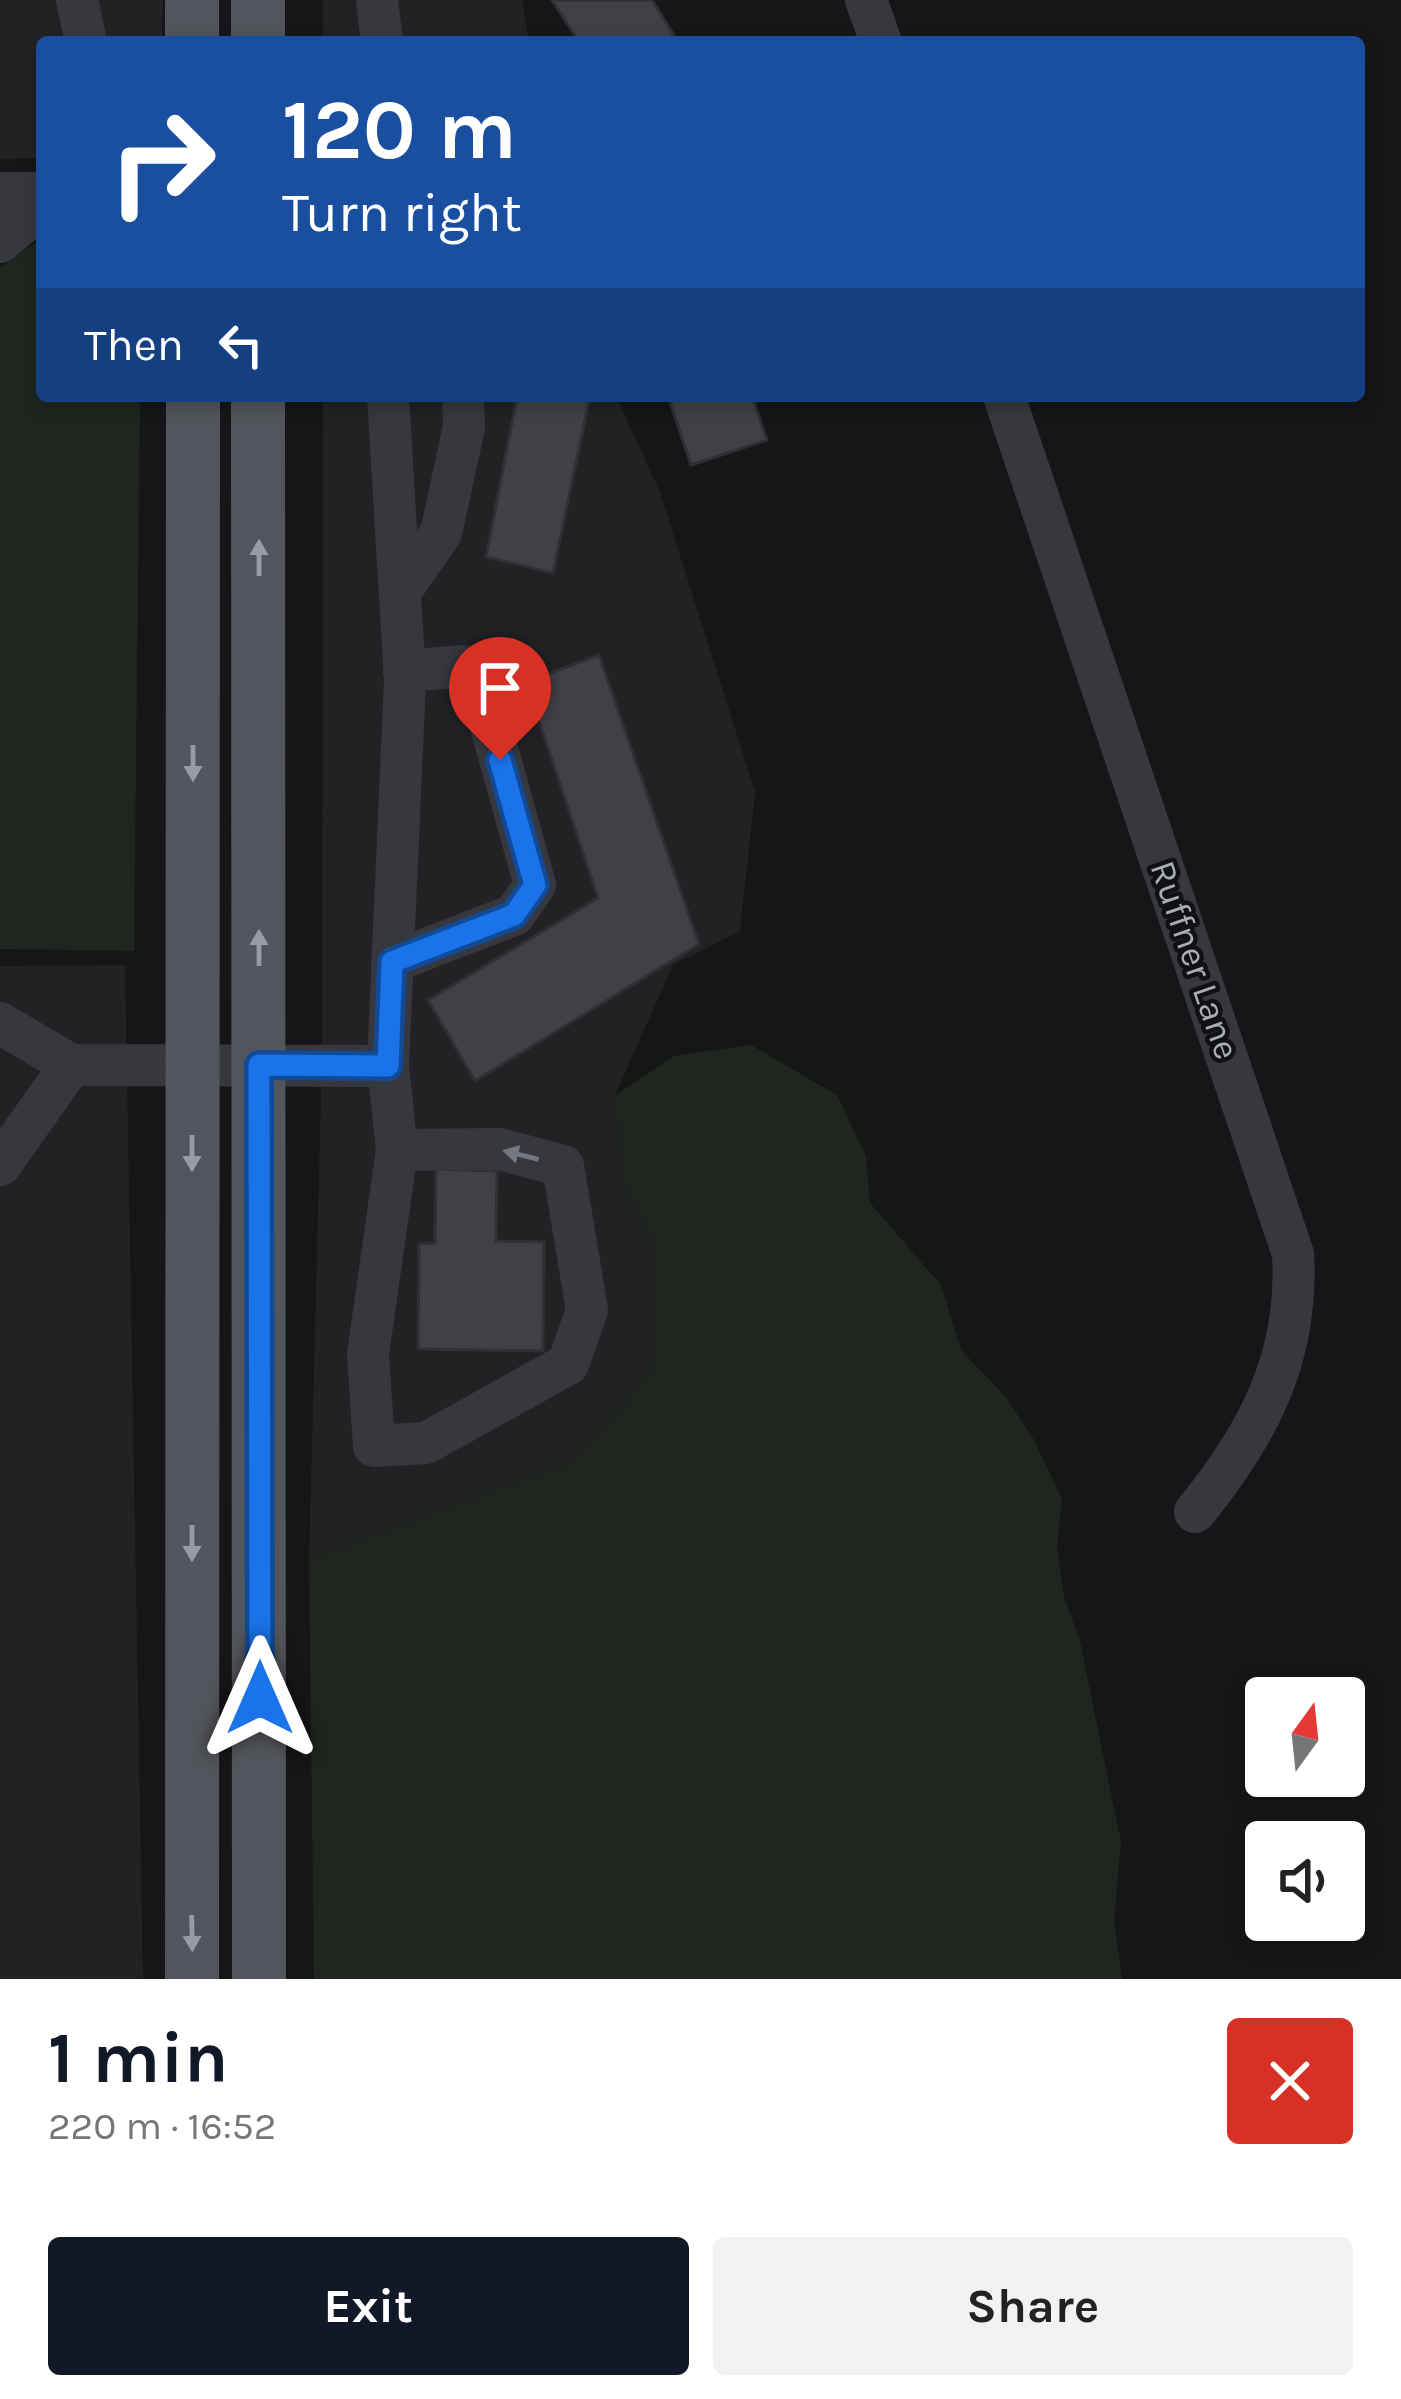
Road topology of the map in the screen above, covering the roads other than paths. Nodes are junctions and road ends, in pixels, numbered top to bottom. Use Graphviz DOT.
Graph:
graph roads {
  1 [pos="77,0"];
  2 [pos="192,0"];
  3 [pos="258,0"];
  4 [pos="377,0"];
  5 [pos="866,0"];
  6 [pos="85,36"];
  7 [pos="192,36"];
  8 [pos="258,36"];
  9 [pos="381,36"];
  10 [pos="879,36"];
  11 [pos="0,193"];
  12 [pos="36,193"];
  13 [pos="36,212"];
  14 [pos="0,242"];
  15 [pos="193,402"];
  16 [pos="258,402"];
  17 [pos="388,402"];
  18 [pos="463,402"];
  19 [pos="1006,402"];
  20 [pos="400,592"];
  21 [pos="404,671"];
  22 [pos="392,962"];
  23 [pos="0,1023"];
  24 [pos="192,1063"];
  25 [pos="71,1065"];
  26 [pos="259,1065"];
  27 [pos="388,1066"];
  28 [pos="397,1150"];
  29 [pos="0,1165"];
  30 [pos="1195,1512"];
  31 [pos="192,1979"];
  32 [pos="260,1979"];
  1 -- 6 [label="street"];
  2 -- 7 [label="main road"];
  3 -- 8 [label="main road"];
  4 -- 9 [label="street"];
  5 -- 10 [label="street"];
  11 -- 12 [label="street"];
  13 -- 14 [label="street"];
  15 -- 24 [label="main road, one-way"];
  26 -- 16 [label="main road, one-way"];
  17 -- 20 [label="street"];
  18 -- 20 [label="street"];
  19 -- 30 [label="street, Ruffner Lane"];
  20 -- 21 [label="street"];
  21 -- 22 [label="street"];
  21 -- 22 [label="street"];
  22 -- 27 [label="street"];
  23 -- 25 [label="street"];
  24 -- 25 [label="street"];
  24 -- 26 [label="street"];
  24 -- 31 [label="main road, one-way"];
  25 -- 29 [label="street"];
  26 -- 27 [label="street"];
  26 -- 32 [label="main road"];
  27 -- 28 [label="street"];
  28 -- 28 [label="street, one-way"];
}
